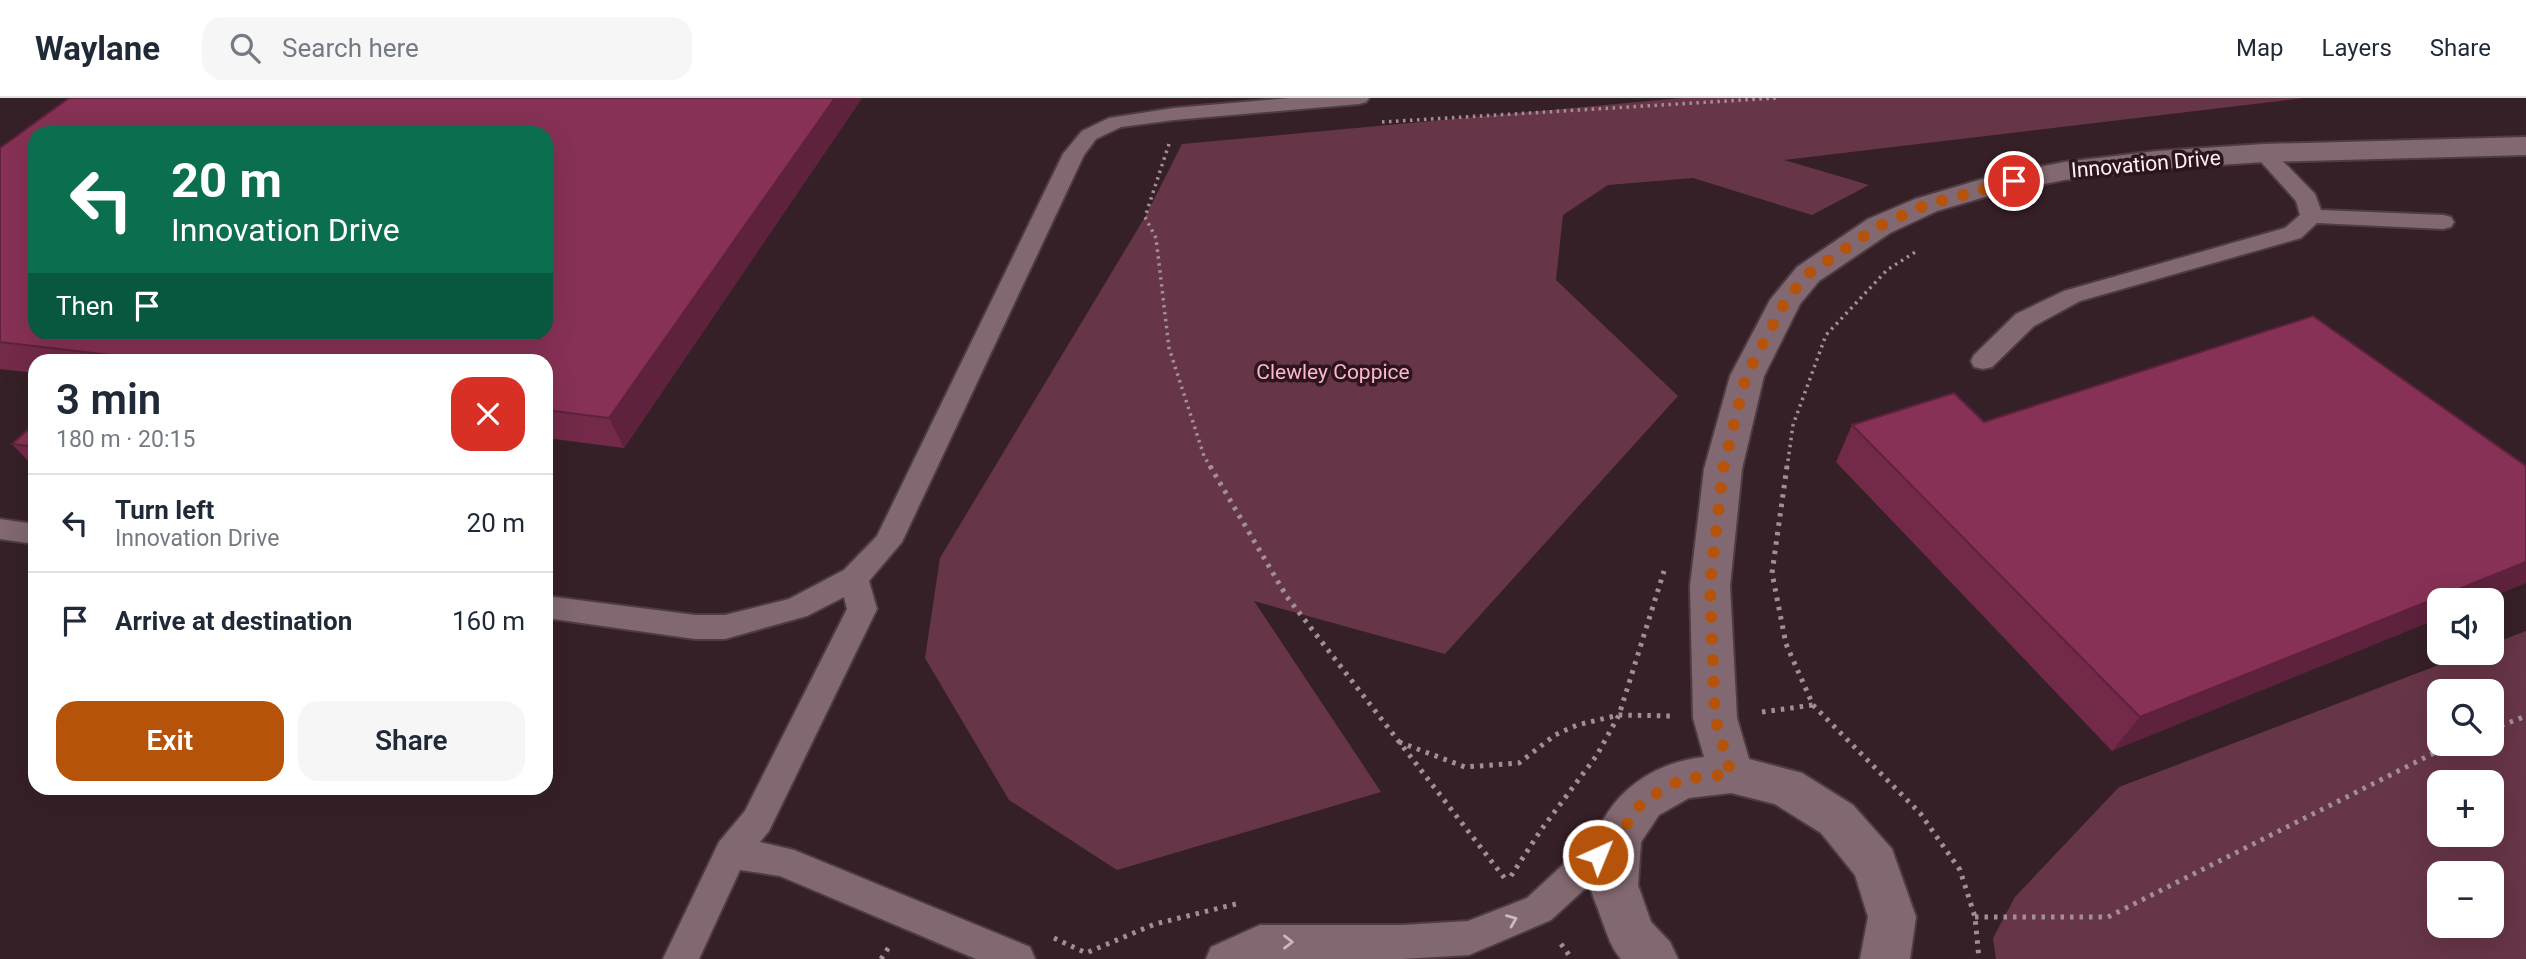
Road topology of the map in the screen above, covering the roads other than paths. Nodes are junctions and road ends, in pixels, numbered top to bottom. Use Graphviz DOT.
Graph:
graph roads {
  1 [pos="1359,98"];
  2 [pos="2526,146"];
  3 [pos="2264,153"];
  4 [pos="2312,216"];
  5 [pos="2443,222"];
  6 [pos="1983,361"];
  7 [pos="0,529"];
  8 [pos="28,533"];
  9 [pos="854,578"];
  10 [pos="553,608"];
  11 [pos="1731,774"];
  12 [pos="1618,837"];
  13 [pos="731,853"];
  14 [pos="681,959"];
  15 [pos="1017,959"];
  16 [pos="1224,959"];
  17 [pos="1653,959"];
  18 [pos="1885,959"];
  1 -- 9 [label="lane"];
  2 -- 3 [label="street, Innovation Drive"];
  3 -- 4 [label="lane"];
  3 -- 11 [label="street, Innovation Drive"];
  4 -- 5 [label="lane"];
  4 -- 6 [label="lane"];
  7 -- 8 [label="lane"];
  9 -- 10 [label="lane"];
  9 -- 13 [label="lane"];
  11 -- 12 [label="street"];
  11 -- 18 [label="street"];
  16 -- 12 [label="lane, one-way"];
  12 -- 17 [label="street"];
  13 -- 14 [label="lane"];
  13 -- 15 [label="lane"];
}
